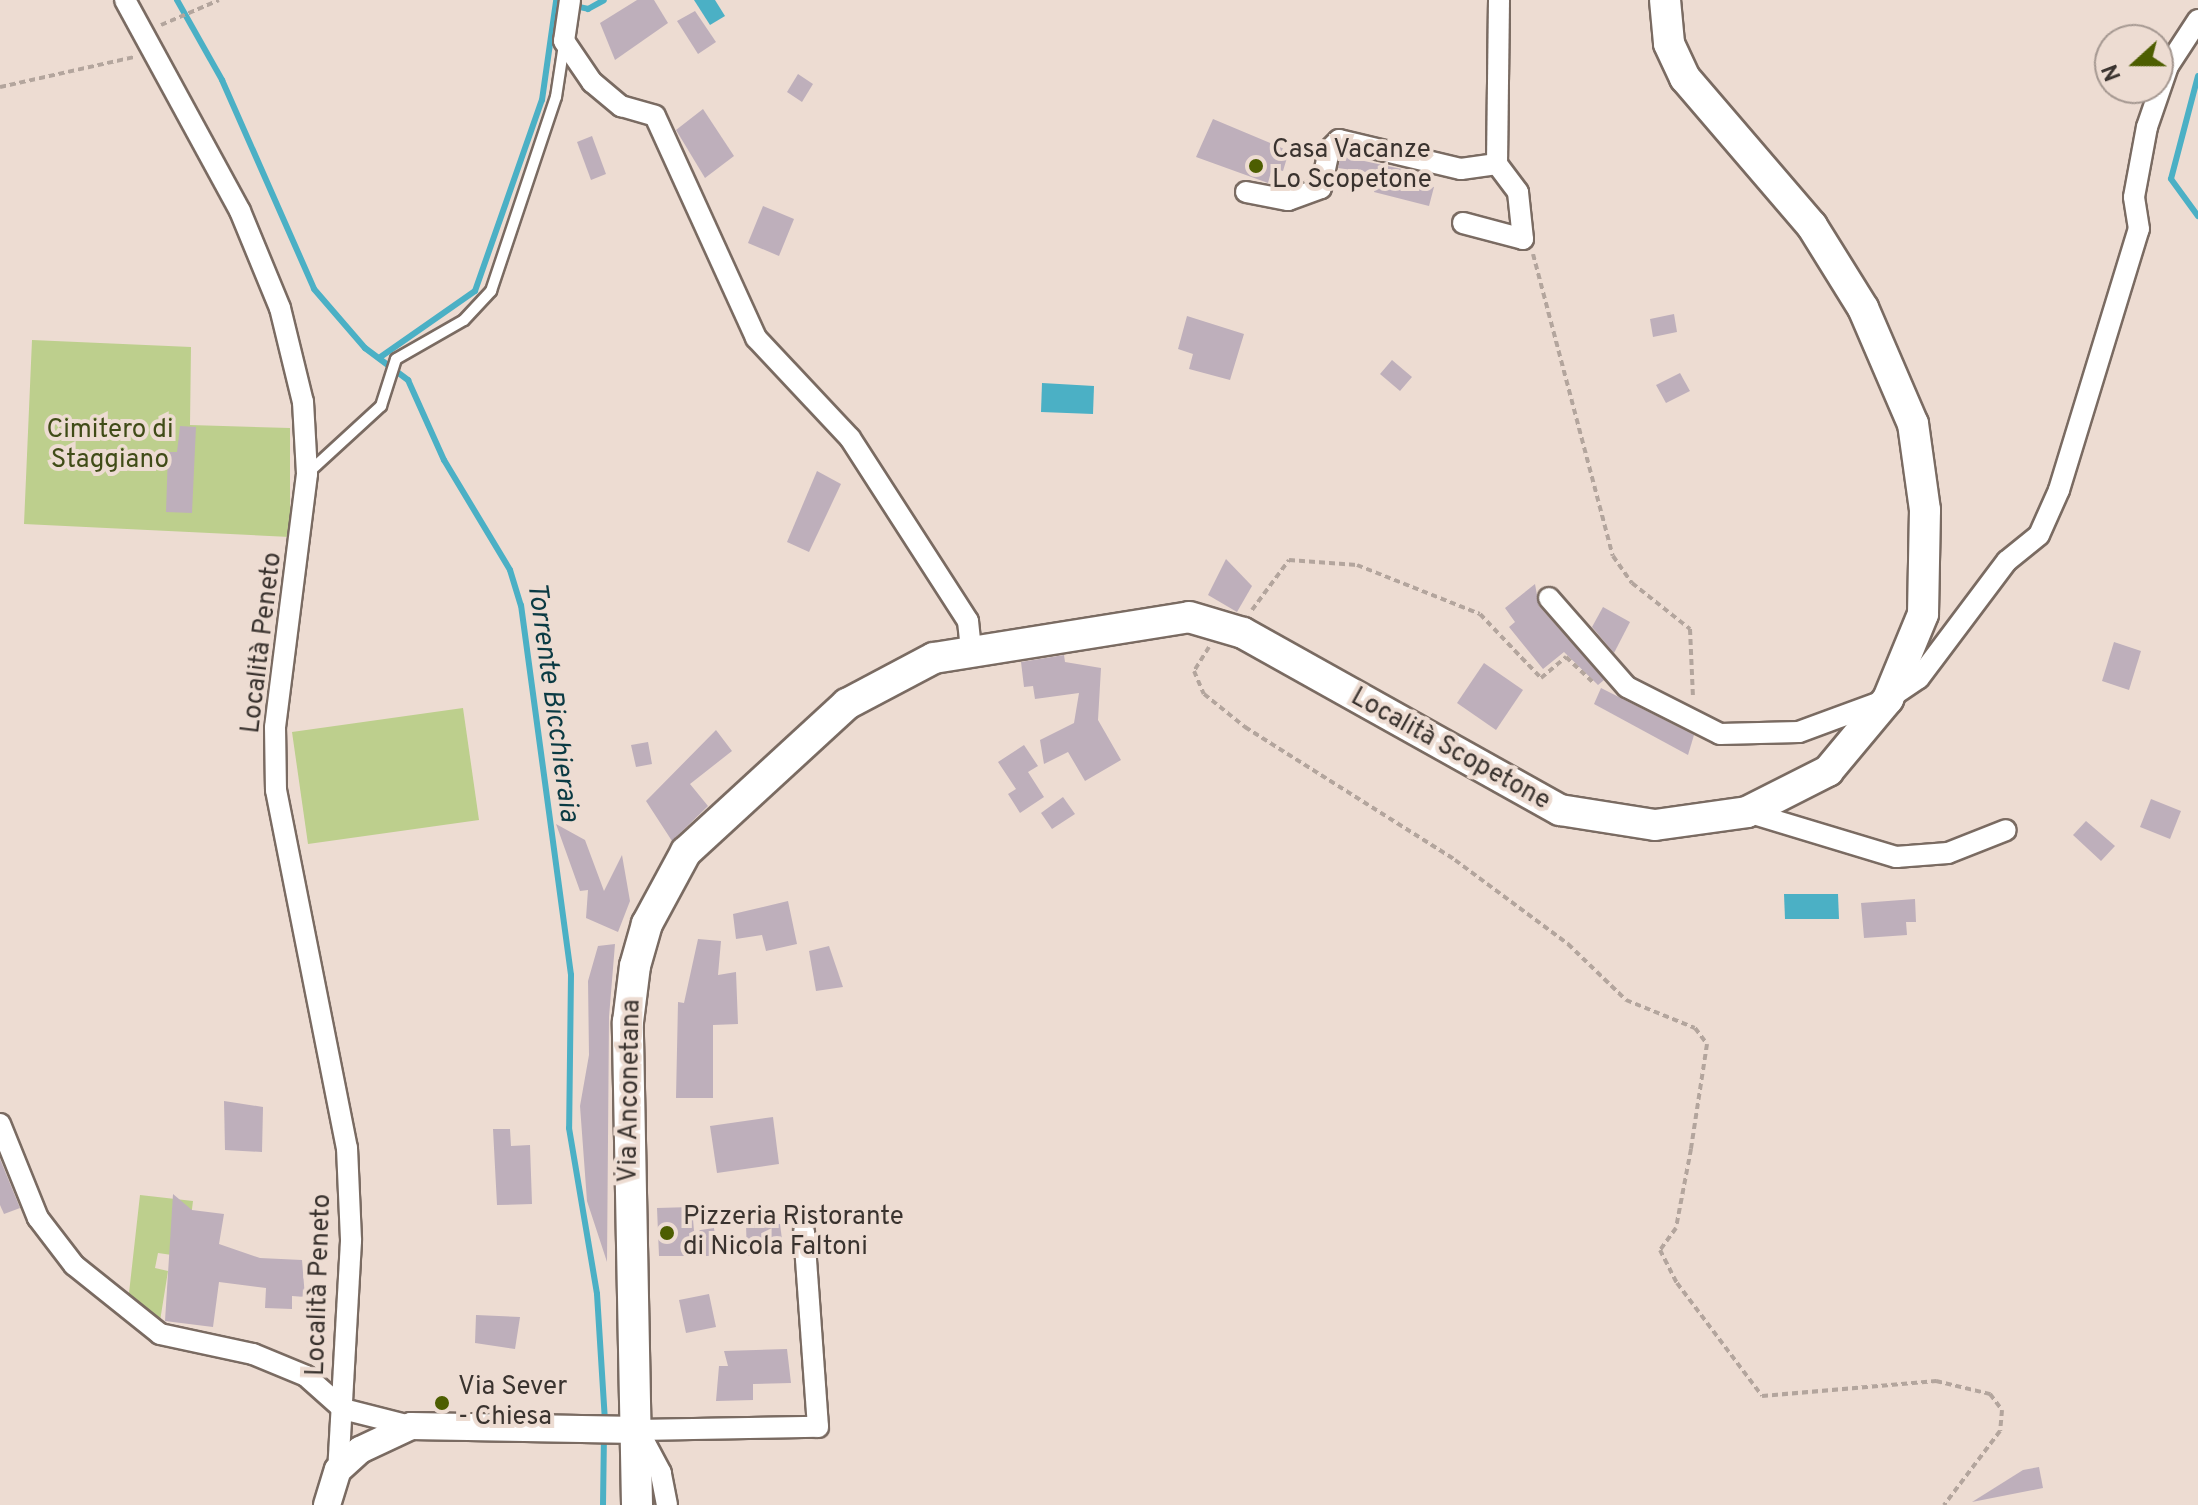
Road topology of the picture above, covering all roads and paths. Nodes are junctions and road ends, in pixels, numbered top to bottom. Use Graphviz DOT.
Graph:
graph roads {
  1 [pos="125,0"];
  2 [pos="219,0"];
  3 [pos="570,0"];
  4 [pos="1499,0"];
  5 [pos="1665,0"];
  6 [pos="2198,20"];
  7 [pos="146,34"];
  8 [pos="564,41"];
  9 [pos="119,60"];
  10 [pos="0,87"];
  11 [pos="1497,164"];
  12 [pos="1246,192"];
  13 [pos="1463,223"];
  14 [pos="1523,239"];
  15 [pos="307,474"];
  16 [pos="1549,598"];
  17 [pos="1228,625"];
  18 [pos="971,648"];
  19 [pos="1627,687"];
  20 [pos="1888,699"];
  21 [pos="1691,725"];
  22 [pos="1747,812"];
  23 [pos="2006,830"];
  24 [pos="0,1124"];
  25 [pos="804,1232"];
  26 [pos="343,1409"];
  27 [pos="411,1426"];
  28 [pos="628,1430"];
  29 [pos="338,1470"];
  30 [pos="327,1505"];
  31 [pos="637,1505"];
  32 [pos="667,1505"];
  33 [pos="1944,1505"];
  1 -- 7 [label="street, Località Peneto"];
  2 -- 7 [label="path"];
  3 -- 8 [label="street"];
  4 -- 11 [label="street"];
  5 -- 20 [label="main road, Località Scopetone"];
  6 -- 20 [label="street"];
  7 -- 15 [label="street, Località Peneto"];
  8 -- 15 [label="lane"];
  8 -- 18 [label="street"];
  9 -- 10 [label="path"];
  11 -- 12 [label="street"];
  11 -- 14 [label="street"];
  13 -- 14 [label="street"];
  14 -- 21 [label="path"];
  15 -- 26 [label="street, Località Peneto"];
  16 -- 19 [label="street"];
  17 -- 18 [label="main road, Località Scopetone"];
  17 -- 19 [label="path"];
  17 -- 22 [label="main road, Località Scopetone"];
  17 -- 33 [label="path"];
  18 -- 28 [label="main road, Via Anconetana"];
  19 -- 21 [label="street"];
  20 -- 21 [label="street"];
  20 -- 22 [label="main road, Località Scopetone"];
  22 -- 23 [label="street"];
  24 -- 26 [label="street"];
  25 -- 28 [label="street"];
  26 -- 27 [label="street"];
  26 -- 29 [label="street, Località Peneto"];
  27 -- 28 [label="street"];
  27 -- 29 [label="street"];
  28 -- 31 [label="main road, Via Anconetana"];
  28 -- 32 [label="street"];
  29 -- 30 [label="street"];
}
